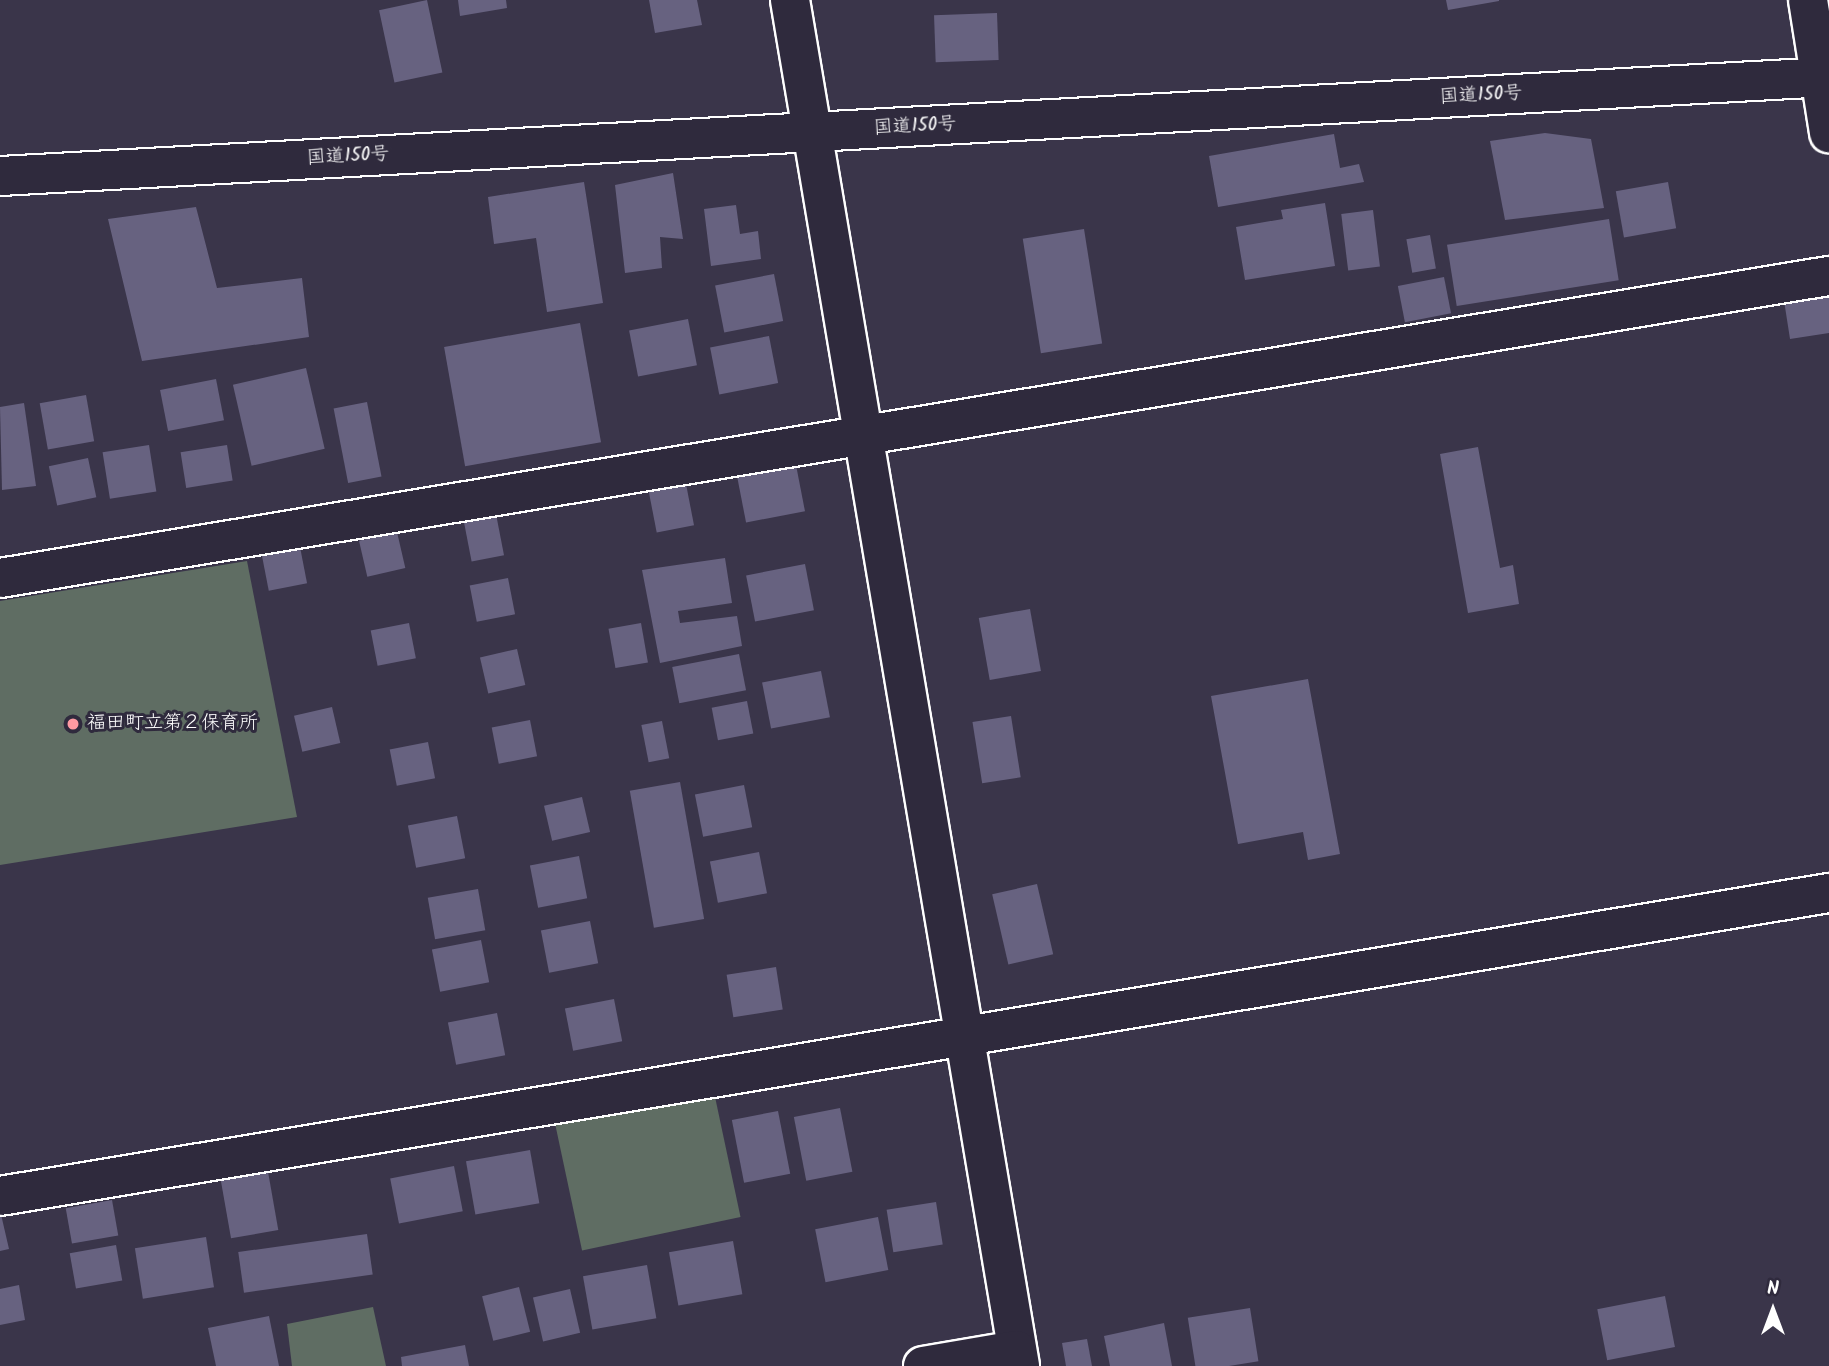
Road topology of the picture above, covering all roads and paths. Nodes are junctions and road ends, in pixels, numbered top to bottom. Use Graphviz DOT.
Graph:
graph roads {
  1 [pos="790,0"];
  2 [pos="1808,0"];
  3 [pos="1825,77"];
  4 [pos="814,132"];
  5 [pos="1829,133"];
  6 [pos="0,176"];
  7 [pos="1829,276"];
  8 [pos="865,435"];
  9 [pos="0,578"];
  10 [pos="1829,893"];
  11 [pos="965,1035"];
  12 [pos="0,1196"];
  13 [pos="1018,1358"];
  14 [pos="923,1366"];
  1 -- 4 [label="main road"];
  2 -- 3 [label="main road"];
  3 -- 4 [label="main road, 国道150号"];
  3 -- 5 [label="main road"];
  4 -- 6 [label="main road, 国道150号"];
  4 -- 8 [label="main road"];
  7 -- 8 [label="main road"];
  8 -- 9 [label="main road"];
  8 -- 11 [label="main road"];
  10 -- 11 [label="main road"];
  11 -- 12 [label="main road"];
  11 -- 13 [label="main road"];
  13 -- 14 [label="main road"];
}
